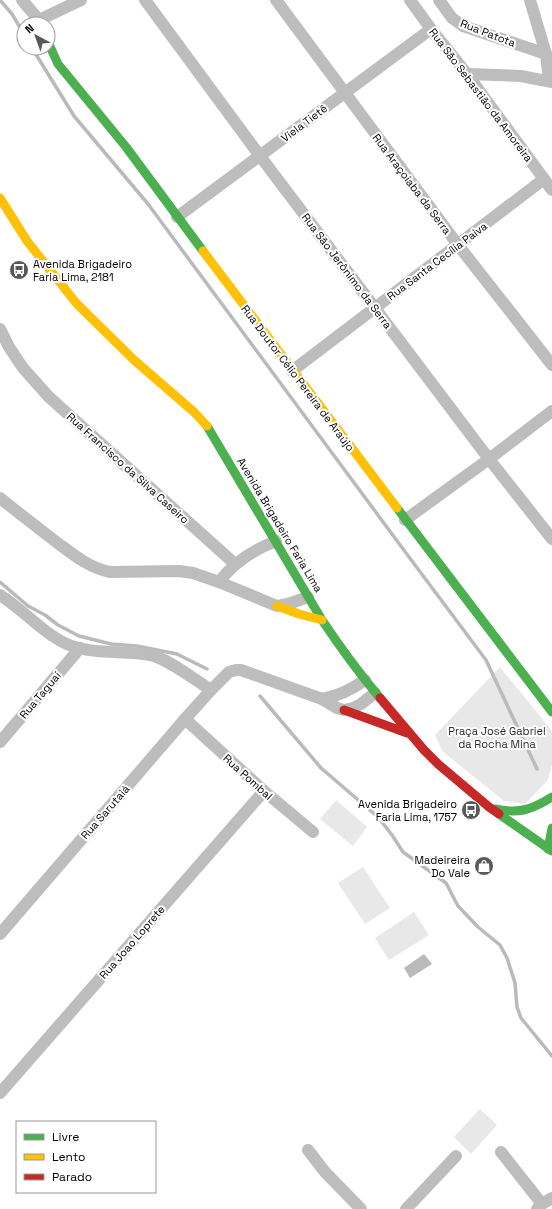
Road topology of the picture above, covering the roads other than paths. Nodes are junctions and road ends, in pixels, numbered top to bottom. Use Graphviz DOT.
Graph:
graph roads {
  1 [pos="22,0"];
  2 [pos="81,0"];
  3 [pos="145,0"];
  4 [pos="276,0"];
  5 [pos="410,0"];
  6 [pos="439,0"];
  7 [pos="530,0"];
  8 [pos="35,16"];
  9 [pos="51,16"];
  10 [pos="431,29"];
  11 [pos="546,54"];
  12 [pos="54,56"];
  13 [pos="467,74"];
  14 [pos="550,82"];
  15 [pos="344,93"];
  16 [pos="260,156"];
  17 [pos="544,179"];
  18 [pos="552,190"];
  19 [pos="0,198"];
  20 [pos="177,217"];
  21 [pos="458,245"];
  22 [pos="376,308"];
  23 [pos="0,329"];
  24 [pos="552,365"];
  25 [pos="292,372"];
  26 [pos="552,411"];
  27 [pos="489,460"];
  28 [pos="0,498"];
  29 [pos="405,520"];
  30 [pos="552,539"];
  31 [pos="276,541"];
  32 [pos="235,564"];
  33 [pos="219,582"];
  34 [pos="0,595"];
  35 [pos="308,597"];
  36 [pos="276,606"];
  37 [pos="322,620"];
  38 [pos="80,648"];
  39 [pos="365,680"];
  40 [pos="211,690"];
  41 [pos="376,693"];
  42 [pos="322,699"];
  43 [pos="344,710"];
  44 [pos="552,712"];
  45 [pos="185,719"];
  46 [pos="409,733"];
  47 [pos="0,742"];
  48 [pos="264,791"];
  49 [pos="552,797"];
  50 [pos="489,807"];
  51 [pos="552,828"];
  52 [pos="313,832"];
  53 [pos="550,850"];
  54 [pos="0,934"];
  55 [pos="0,1093"];
  56 [pos="308,1150"];
  57 [pos="501,1152"];
  58 [pos="456,1156"];
  59 [pos="543,1204"];
  60 [pos="361,1209"];
  61 [pos="406,1209"];
  1 -- 8 [label="street"];
  2 -- 9 [label="street"];
  3 -- 16 [label="street, Rua São Jerônimo da Serra"];
  4 -- 15 [label="street, Rua Araçoiaba da Serra"];
  5 -- 10 [label="street, Rua São Sebastião da Amoreira"];
  6 -- 11 [label="street, Rua Patota"];
  7 -- 11 [label="street"];
  10 -- 13 [label="street, Rua São Sebastião da Amoreira"];
  10 -- 15 [label="street, Viela Tietê"];
  11 -- 14 [label="street"];
  12 -- 20 [label="main road, Rua Doutor Célio Pereira de Araújo"];
  13 -- 14 [label="street"];
  13 -- 17 [label="street, Rua São Sebastião da Amoreira"];
  15 -- 16 [label="street, Viela Tietê"];
  15 -- 21 [label="street, Rua Araçoiaba da Serra"];
  16 -- 20 [label="street, Viela Tietê"];
  16 -- 22 [label="street, Rua São Jerônimo da Serra"];
  17 -- 18 [label="street, Rua São Sebastião da Amoreira"];
  17 -- 21 [label="street, Rua Santa Cecília Paiva"];
  19 -- 31 [label="main road, Avenida Brigadeiro Faria Lima"];
  20 -- 25 [label="main road, Rua Doutor Célio Pereira de Araújo"];
  21 -- 22 [label="street, Rua Santa Cecília Paiva"];
  21 -- 24 [label="street, Rua Araçoiaba da Serra"];
  22 -- 25 [label="street, Rua Santa Cecília Paiva"];
  22 -- 27 [label="street, Rua São Jerônimo da Serra"];
  23 -- 32 [label="street, Rua Francisco da Silva Caseiro"];
  25 -- 29 [label="main road, Rua Doutor Célio Pereira de Araújo"];
  26 -- 27 [label="street"];
  27 -- 29 [label="street"];
  27 -- 30 [label="street, Rua São Jerônimo da Serra"];
  28 -- 33 [label="street"];
  29 -- 44 [label="main road, Rua Doutor Célio Pereira de Araújo"];
  31 -- 32 [label="street"];
  31 -- 35 [label="main road, Avenida Brigadeiro Faria Lima"];
  32 -- 33 [label="street"];
  33 -- 36 [label="street"];
  34 -- 38 [label="street"];
  35 -- 36 [label="street"];
  35 -- 37 [label="main road, Avenida Brigadeiro Faria Lima"];
  36 -- 37 [label="main road"];
  37 -- 39 [label="main road, Avenida Brigadeiro Faria Lima"];
  38 -- 40 [label="street"];
  38 -- 47 [label="street, Rua Taguaí"];
  39 -- 41 [label="main road, Avenida Brigadeiro Faria Lima"];
  39 -- 42 [label="street"];
  40 -- 42 [label="street, Rua Sarutaiá"];
  40 -- 45 [label="street, Rua Sarutaiá"];
  41 -- 43 [label="street"];
  41 -- 46 [label="main road, Avenida Brigadeiro Faria Lima"];
  42 -- 43 [label="street, Rua Sarutaiá"];
  43 -- 46 [label="main road"];
  45 -- 48 [label="street, Rua Pombal"];
  45 -- 54 [label="street, Rua Sarutaiá"];
  46 -- 50 [label="main road, Avenida Brigadeiro Faria Lima"];
  48 -- 52 [label="street, Rua Pombal"];
  48 -- 55 [label="street, Rua Joao Loprete"];
  49 -- 50 [label="main road"];
  50 -- 53 [label="main road, Avenida Brigadeiro Faria Lima"];
  51 -- 53 [label="main road"];
  56 -- 60 [label="street"];
  57 -- 59 [label="street"];
  58 -- 61 [label="street"];
}
